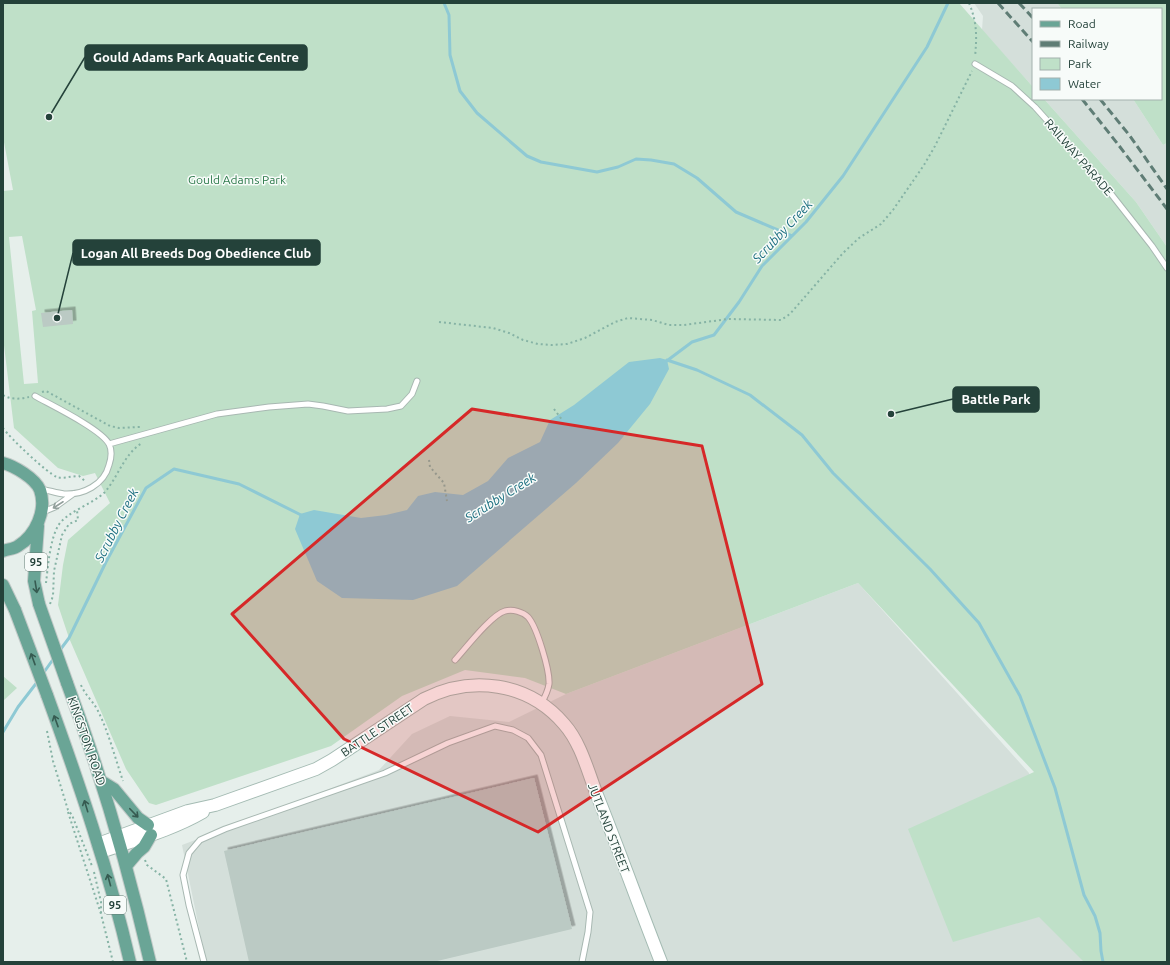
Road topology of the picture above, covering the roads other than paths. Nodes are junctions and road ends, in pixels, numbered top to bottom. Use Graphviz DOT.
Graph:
graph roads {
  1 [pos="975,64"];
  2 [pos="1167,268"];
  3 [pos="417,381"];
  4 [pos="35,396"];
  5 [pos="109,444"];
  6 [pos="3,453"];
  7 [pos="9,464"];
  8 [pos="39,488"];
  9 [pos="74,494"];
  10 [pos="40,517"];
  11 [pos="3,551"];
  12 [pos="3,585"];
  13 [pos="455,660"];
  14 [pos="541,704"];
  15 [pos="101,781"];
  16 [pos="150,830"];
  17 [pos="119,841"];
  18 [pos="100,848"];
  19 [pos="126,866"];
  20 [pos="130,962"];
  21 [pos="150,962"];
  22 [pos="204,962"];
  23 [pos="582,962"];
  24 [pos="661,962"];
  1 -- 2 [label="lane, RAILWAY PARADE"];
  3 -- 5 [label="lane"];
  4 -- 5 [label="lane"];
  5 -- 9 [label="lane"];
  6 -- 7 [label="main road"];
  7 -- 8 [label="main road"];
  8 -- 9 [label="lane"];
  8 -- 10 [label="main road, 95"];
  9 -- 10 [label="lane, one-way"];
  10 -- 11 [label="main road, 95"];
  10 -- 15 [label="main road, KINGSTON ROAD / 95, one-way, bridge"];
  18 -- 12 [label="main road, KINGSTON ROAD / 95, one-way, bridge"];
  13 -- 14 [label="lane"];
  14 -- 16 [label="street, BATTLE STREET"];
  14 -- 24 [label="street, JUTLAND STREET"];
  15 -- 16 [label="main road, one-way"];
  15 -- 17 [label="main road, KINGSTON ROAD / 95"];
  16 -- 17 [label="street, BATTLE STREET"];
  16 -- 19 [label="main road"];
  17 -- 18 [label="street, BATTLE STREET"];
  17 -- 19 [label="main road, KINGSTON ROAD / 95"];
  20 -- 18 [label="main road, KINGSTON ROAD / 95, one-way"];
  19 -- 21 [label="main road, KINGSTON ROAD / 95"];
  22 -- 23 [label="lane"];
}
